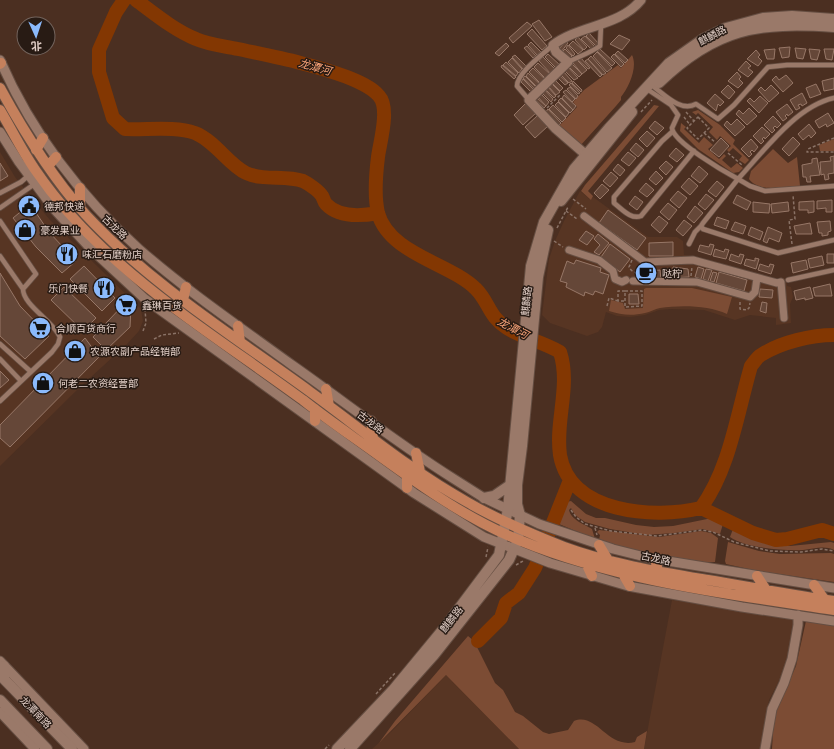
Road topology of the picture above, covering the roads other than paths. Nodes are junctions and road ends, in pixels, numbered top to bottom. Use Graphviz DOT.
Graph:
graph roads {
  1 [pos="641,0"];
  2 [pos="834,19"];
  3 [pos="601,24"];
  4 [pos="834,27"];
  5 [pos="553,45"];
  6 [pos="0,62"];
  7 [pos="568,62"];
  8 [pos="834,65"];
  9 [pos="0,88"];
  10 [pos="653,92"];
  11 [pos="834,98"];
  12 [pos="529,100"];
  13 [pos="0,110"];
  14 [pos="683,111"];
  15 [pos="0,132"];
  16 [pos="672,132"];
  17 [pos="44,138"];
  18 [pos="36,150"];
  19 [pos="694,151"];
  20 [pos="585,154"];
  21 [pos="56,157"];
  22 [pos="48,166"];
  23 [pos="35,177"];
  24 [pos="738,179"];
  25 [pos="834,186"];
  26 [pos="80,188"];
  27 [pos="0,193"];
  28 [pos="0,208"];
  29 [pos="80,208"];
  30 [pos="584,216"];
  31 [pos="0,221"];
  32 [pos="701,226"];
  33 [pos="834,240"];
  34 [pos="689,244"];
  35 [pos="569,250"];
  36 [pos="0,256"];
  37 [pos="834,270"];
  38 [pos="758,278"];
  39 [pos="788,280"];
  40 [pos="186,288"];
  41 [pos="23,289"];
  42 [pos="183,300"];
  43 [pos="784,318"];
  44 [pos="238,326"];
  45 [pos="240,342"];
  46 [pos="0,344"];
  47 [pos="0,359"];
  48 [pos="526,360"];
  49 [pos="30,371"];
  50 [pos="21,381"];
  51 [pos="326,389"];
  52 [pos="0,401"];
  53 [pos="329,406"];
  54 [pos="315,409"];
  55 [pos="315,421"];
  56 [pos="371,421"];
  57 [pos="372,438"];
  58 [pos="416,454"];
  59 [pos="420,472"];
  60 [pos="407,476"];
  61 [pos="510,485"];
  62 [pos="407,488"];
  63 [pos="484,498"];
  64 [pos="508,509"];
  65 [pos="520,515"];
  66 [pos="506,522"];
  67 [pos="520,528"];
  68 [pos="504,533"];
  69 [pos="518,540"];
  70 [pos="502,545"];
  71 [pos="599,545"];
  72 [pos="552,546"];
  73 [pos="514,550"];
  74 [pos="655,558"];
  75 [pos="608,560"];
  76 [pos="586,563"];
  77 [pos="658,571"];
  78 [pos="623,574"];
  79 [pos="592,576"];
  80 [pos="757,576"];
  81 [pos="814,585"];
  82 [pos="630,586"];
  83 [pos="834,588"];
  84 [pos="766,590"];
  85 [pos="829,600"];
  86 [pos="834,610"];
  87 [pos="798,615"];
  88 [pos="834,621"];
  89 [pos="2,670"];
  90 [pos="0,700"];
  91 [pos="0,712"];
  92 [pos="335,745"];
  93 [pos="36,749"];
  94 [pos="47,749"];
  95 [pos="72,749"];
  96 [pos="84,749"];
  97 [pos="350,749"];
  98 [pos="765,749"];
  1 -- 3 [label="street"];
  2 -- 20 [label="main road, 麒麟路"];
  3 -- 5 [label="street"];
  3 -- 7 [label="lane"];
  4 -- 10 [label="main road, 麒麟路"];
  5 -- 7 [label="street"];
  5 -- 12 [label="lane"];
  6 -- 17 [label="street"];
  7 -- 12 [label="street"];
  8 -- 14 [label="lane"];
  9 -- 18 [label="main road, 古龙路"];
  10 -- 14 [label="lane"];
  10 -- 14 [label="lane"];
  10 -- 48 [label="main road, 麒麟路"];
  11 -- 24 [label="lane"];
  12 -- 20 [label="street"];
  13 -- 23 [label="main road, 古龙路"];
  14 -- 16 [label="lane"];
  15 -- 23 [label="street"];
  16 -- 19 [label="lane"];
  16 -- 19 [label="lane"];
  17 -- 18 [label="main road"];
  17 -- 21 [label="street"];
  18 -- 22 [label="main road, 古龙路"];
  19 -- 24 [label="lane"];
  20 -- 48 [label="main road, 麒麟路"];
  21 -- 22 [label="main road"];
  21 -- 26 [label="street"];
  22 -- 29 [label="main road, 古龙路"];
  23 -- 27 [label="lane"];
  23 -- 28 [label="lane"];
  23 -- 54 [label="main road, 古龙路"];
  23 -- 55 [label="street"];
  24 -- 25 [label="lane"];
  24 -- 32 [label="lane"];
  26 -- 29 [label="main road"];
  26 -- 40 [label="street"];
  29 -- 42 [label="main road, 古龙路"];
  30 -- 38 [label="street"];
  31 -- 41 [label="lane"];
  32 -- 33 [label="lane"];
  32 -- 34 [label="lane"];
  35 -- 38 [label="street"];
  36 -- 41 [label="lane"];
  37 -- 39 [label="lane"];
  38 -- 43 [label="street"];
  40 -- 42 [label="main road"];
  40 -- 44 [label="street"];
  41 -- 49 [label="lane"];
  42 -- 45 [label="main road, 古龙路"];
  44 -- 45 [label="main road"];
  44 -- 51 [label="street"];
  45 -- 53 [label="main road, 古龙路"];
  46 -- 49 [label="lane"];
  47 -- 50 [label="lane"];
  48 -- 61 [label="main road, 麒麟路"];
  48 -- 65 [label="main road, 麒麟路"];
  49 -- 50 [label="lane"];
  50 -- 52 [label="lane"];
  51 -- 53 [label="main road"];
  51 -- 56 [label="street"];
  53 -- 57 [label="main road, 古龙路"];
  54 -- 55 [label="main road"];
  54 -- 60 [label="main road, 古龙路"];
  55 -- 62 [label="street"];
  56 -- 57 [label="main road"];
  56 -- 58 [label="street"];
  57 -- 59 [label="main road, 古龙路"];
  58 -- 59 [label="main road"];
  58 -- 63 [label="street"];
  59 -- 66 [label="main road, 古龙路"];
  60 -- 62 [label="main road"];
  60 -- 68 [label="main road, 古龙路"];
  61 -- 63 [label="main road"];
  61 -- 64 [label="main road, 麒麟路"];
  62 -- 70 [label="street"];
  63 -- 64 [label="street"];
  64 -- 65 [label="street"];
  64 -- 66 [label="main road, 麒麟路"];
  65 -- 67 [label="main road, 麒麟路"];
  65 -- 71 [label="street"];
  66 -- 67 [label="main road, 古龙路"];
  66 -- 68 [label="main road, 麒麟路"];
  67 -- 69 [label="main road, 麒麟路"];
  67 -- 72 [label="main road, 古龙路"];
  68 -- 69 [label="main road, 古龙路"];
  68 -- 70 [label="main road, 麒麟路"];
  69 -- 72 [label="main road, 古龙路"];
  69 -- 73 [label="main road, 麒麟路"];
  70 -- 73 [label="street"];
  70 -- 92 [label="main road, 麒麟路"];
  71 -- 74 [label="street"];
  71 -- 75 [label="main road"];
  72 -- 75 [label="main road, 古龙路"];
  72 -- 76 [label="main road, 古龙路"];
  73 -- 79 [label="street"];
  73 -- 97 [label="main road, 麒麟路"];
  74 -- 77 [label="main road"];
  74 -- 80 [label="street"];
  75 -- 77 [label="main road, 古龙路"];
  76 -- 78 [label="main road, 古龙路"];
  76 -- 79 [label="main road"];
  77 -- 84 [label="main road, 古龙路"];
  78 -- 82 [label="main road"];
  78 -- 86 [label="main road, 古龙路"];
  79 -- 82 [label="street"];
  80 -- 81 [label="street"];
  80 -- 84 [label="main road"];
  81 -- 83 [label="street"];
  81 -- 85 [label="main road"];
  82 -- 87 [label="street"];
  84 -- 85 [label="main road, 古龙路"];
  87 -- 88 [label="street"];
  87 -- 98 [label="street"];
  89 -- 95 [label="main road, 龙潭南路"];
  89 -- 96 [label="street"];
  90 -- 94 [label="main road, 龙潭南路"];
  91 -- 93 [label="street"];
}
